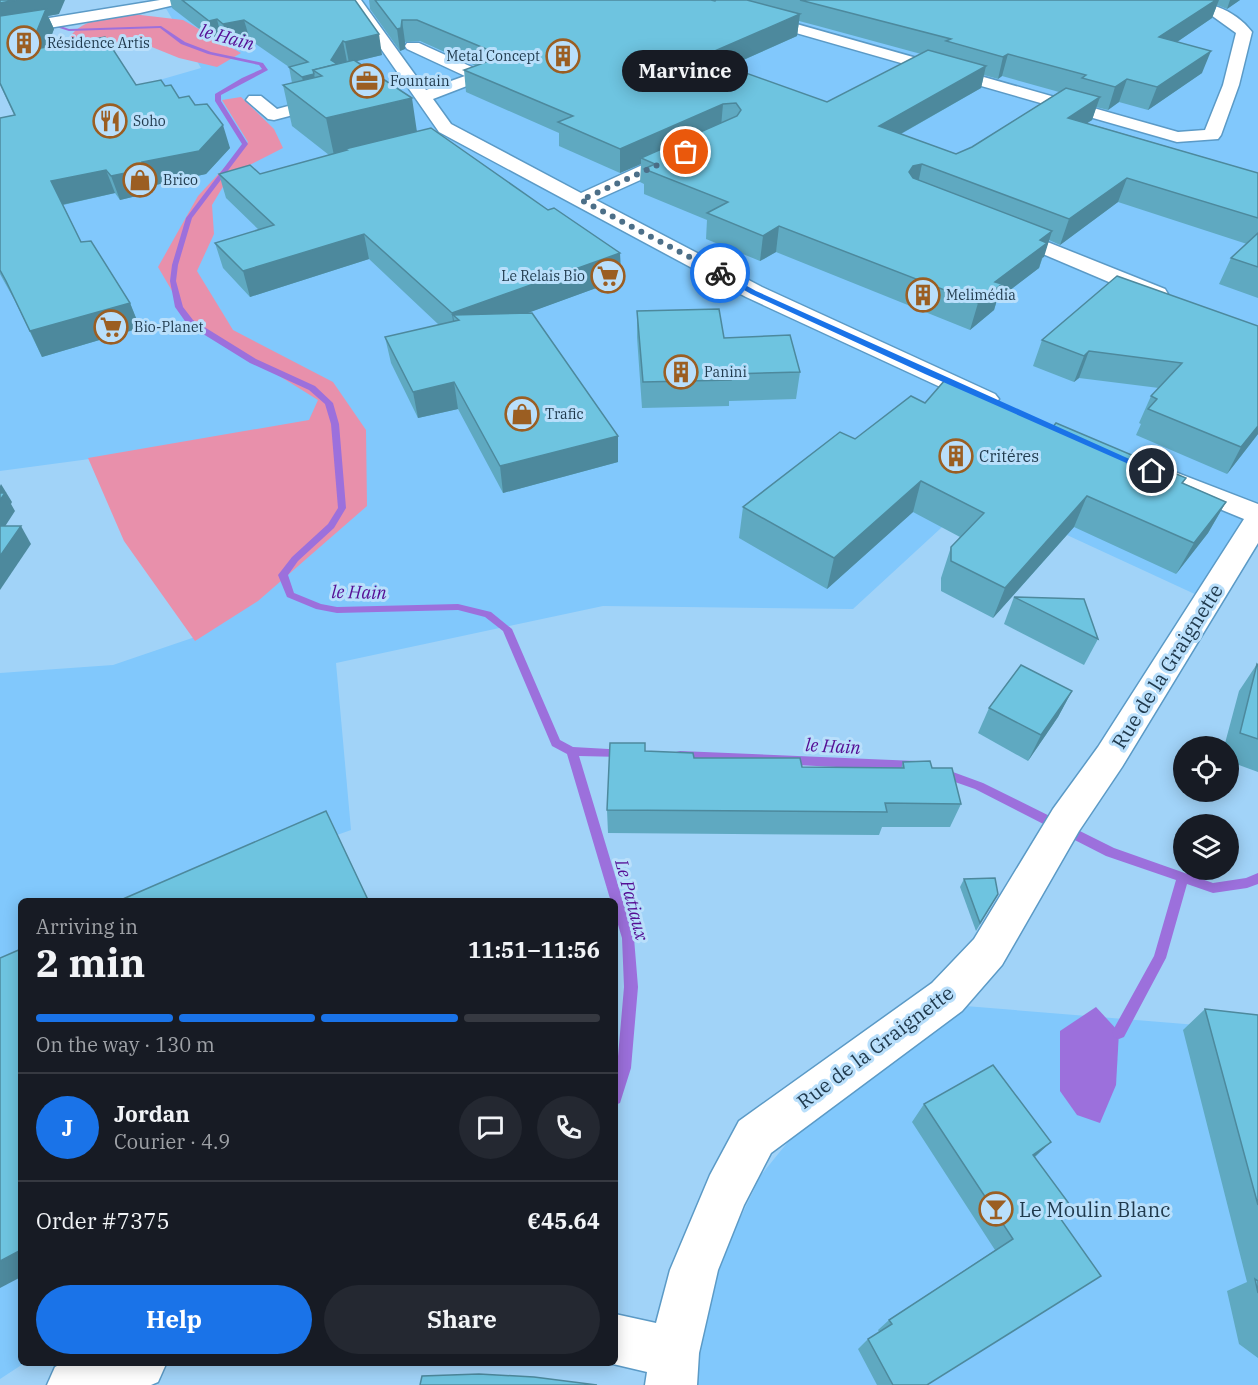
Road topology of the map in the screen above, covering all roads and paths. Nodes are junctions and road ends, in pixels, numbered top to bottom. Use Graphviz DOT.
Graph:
graph roads {
  1 [pos="178,0"];
  2 [pos="354,0"];
  3 [pos="696,0"];
  4 [pos="1183,0"];
  5 [pos="0,31"];
  6 [pos="413,46"];
  7 [pos="387,85"];
  8 [pos="416,88"];
  9 [pos="353,94"];
  10 [pos="255,100"];
  11 [pos="466,139"];
  12 [pos="434,143"];
  13 [pos="697,147"];
  14 [pos="581,200"];
  15 [pos="982,222"];
  16 [pos="1181,303"];
  17 [pos="1003,406"];
  18 [pos="1131,463"];
  19 [pos="1258,514"];
  20 [pos="1258,520"];
  21 [pos="618,1341"];
  22 [pos="131,1366"];
  23 [pos="672,1369"];
  24 [pos="73,1385"];
  1 -- 5 [label="street"];
  2 -- 8 [label="street"];
  3 -- 4 [label="street"];
  6 -- 8 [label="street"];
  7 -- 8 [label="street"];
  8 -- 11 [label="street"];
  9 -- 10 [label="street"];
  11 -- 12 [label="street"];
  11 -- 14 [label="street"];
  13 -- 14 [label="street"];
  14 -- 17 [label="street"];
  15 -- 16 [label="street"];
  18 -- 19 [label="street"];
  20 -- 23 [label="street, Rue de la Graignette"];
  21 -- 23 [label="street, Rue de la Graignette"];
  22 -- 24 [label="street"];
}
